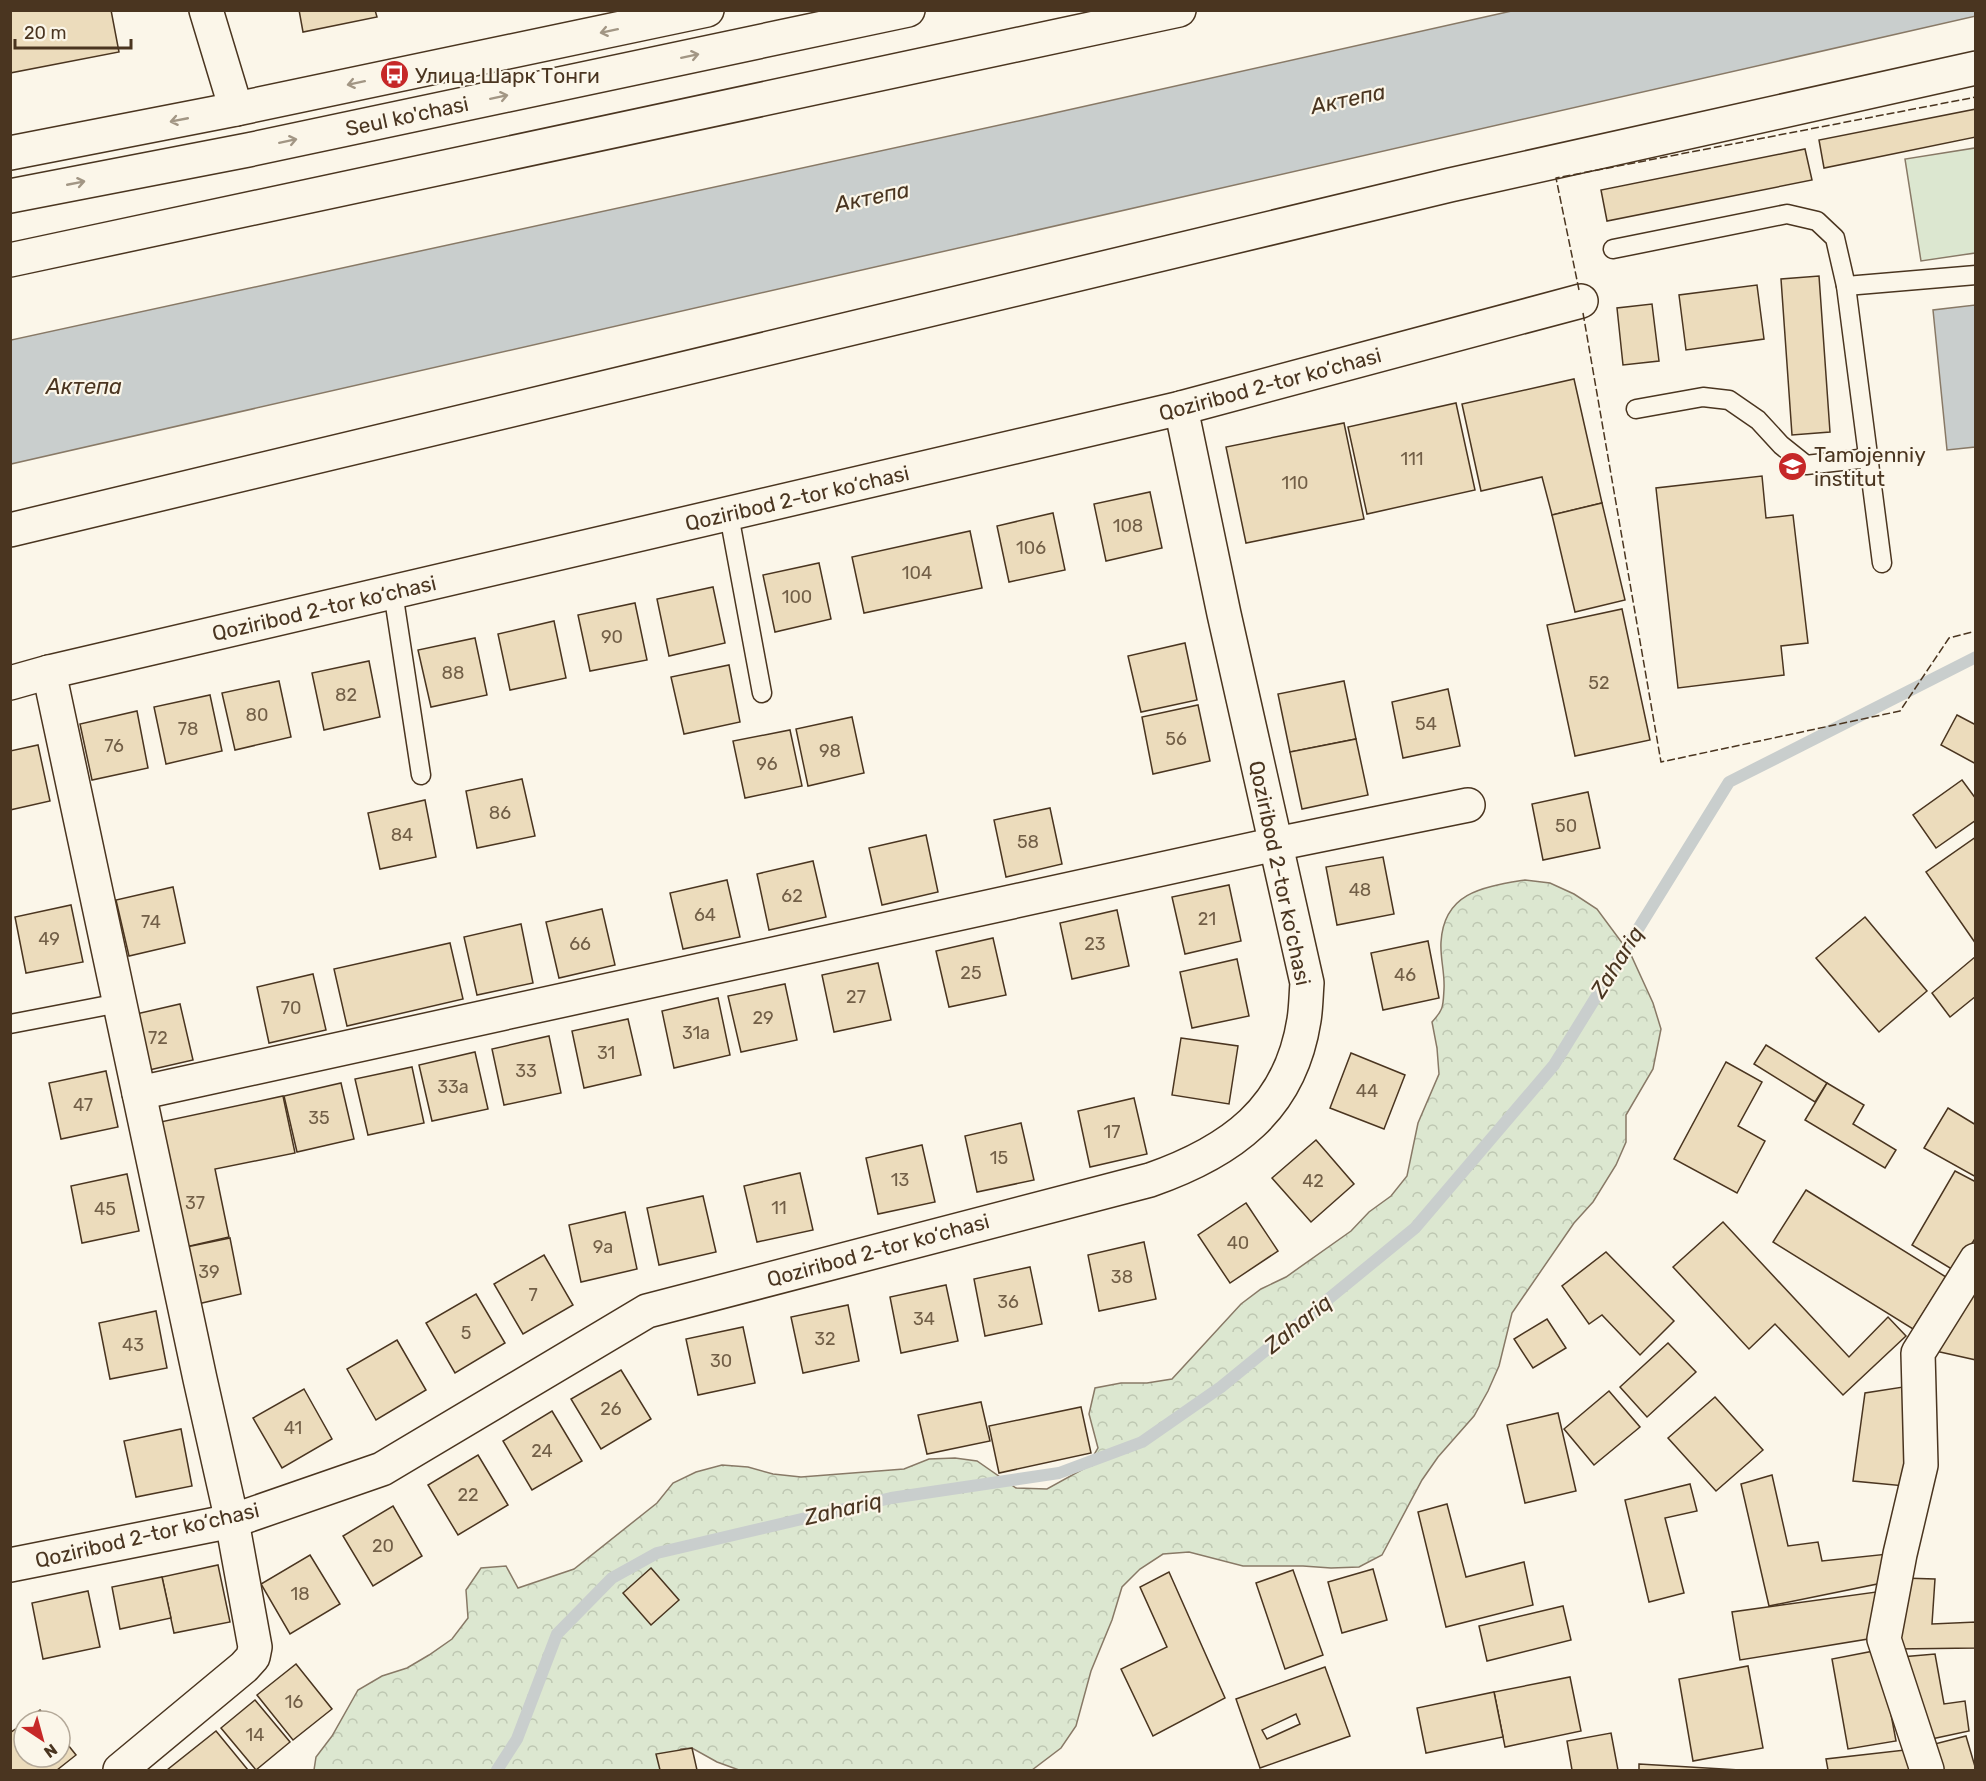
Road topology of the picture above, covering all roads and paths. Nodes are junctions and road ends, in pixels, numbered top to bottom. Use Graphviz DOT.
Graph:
graph roads {
  1 [pos="206,10"];
  2 [pos="707,10"];
  3 [pos="908,10"];
  4 [pos="1179,10"];
  5 [pos="1976,68"];
  6 [pos="236,109"];
  7 [pos="248,150"];
  8 [pos="10,153"];
  9 [pos="10,196"];
  10 [pos="1613,249"];
  11 [pos="10,260"];
  12 [pos="1976,274"];
  13 [pos="1846,286"];
  14 [pos="1581,301"];
  15 [pos="1181,408"];
  16 [pos="1636,409"];
  17 [pos="1868,458"];
  18 [pos="729,514"];
  19 [pos="10,530"];
  20 [pos="1882,563"];
  21 [pos="393,592"];
  22 [pos="49,672"];
  23 [pos="10,683"];
  24 [pos="762,693"];
  25 [pos="421,775"];
  26 [pos="1468,805"];
  27 [pos="1276,844"];
  28 [pos="119,1003"];
  29 [pos="10,1024"];
  30 [pos="139,1093"];
  31 [pos="1976,1260"];
  32 [pos="232,1521"];
  33 [pos="10,1565"];
  34 [pos="120,1770"];
  35 [pos="1927,1770"];
  1 -- 6 [label="street"];
  2 -- 6 [label="street, Seul ko'chasi, one-way"];
  7 -- 3 [label="street, Seul ko'chasi, one-way"];
  4 -- 11 [label="street"];
  5 -- 19 [label="street"];
  6 -- 7 [label="street"];
  6 -- 8 [label="street, Seul ko'chasi, one-way"];
  9 -- 7 [label="street, Seul ko'chasi, one-way"];
  10 -- 13 [label="lane"];
  12 -- 13 [label="lane"];
  13 -- 17 [label="lane"];
  14 -- 15 [label="street, Qoziribod 2-tor ko‘chasi"];
  15 -- 18 [label="street, Qoziribod 2-tor ko‘chasi"];
  15 -- 27 [label="street, Qoziribod 2-tor ko‘chasi"];
  16 -- 17 [label="lane"];
  17 -- 20 [label="lane"];
  18 -- 21 [label="street, Qoziribod 2-tor ko‘chasi"];
  18 -- 24 [label="lane"];
  21 -- 22 [label="street, Qoziribod 2-tor ko‘chasi"];
  21 -- 25 [label="lane"];
  22 -- 23 [label="street, Qoziribod 2-tor ko‘chasi"];
  22 -- 28 [label="street"];
  26 -- 27 [label="street"];
  27 -- 30 [label="street"];
  27 -- 32 [label="street, Qoziribod 2-tor ko‘chasi"];
  28 -- 29 [label="lane"];
  28 -- 30 [label="street"];
  30 -- 32 [label="street"];
  31 -- 35 [label="street"];
  32 -- 33 [label="street, Qoziribod 2-tor ko‘chasi"];
  32 -- 34 [label="street"];
}
